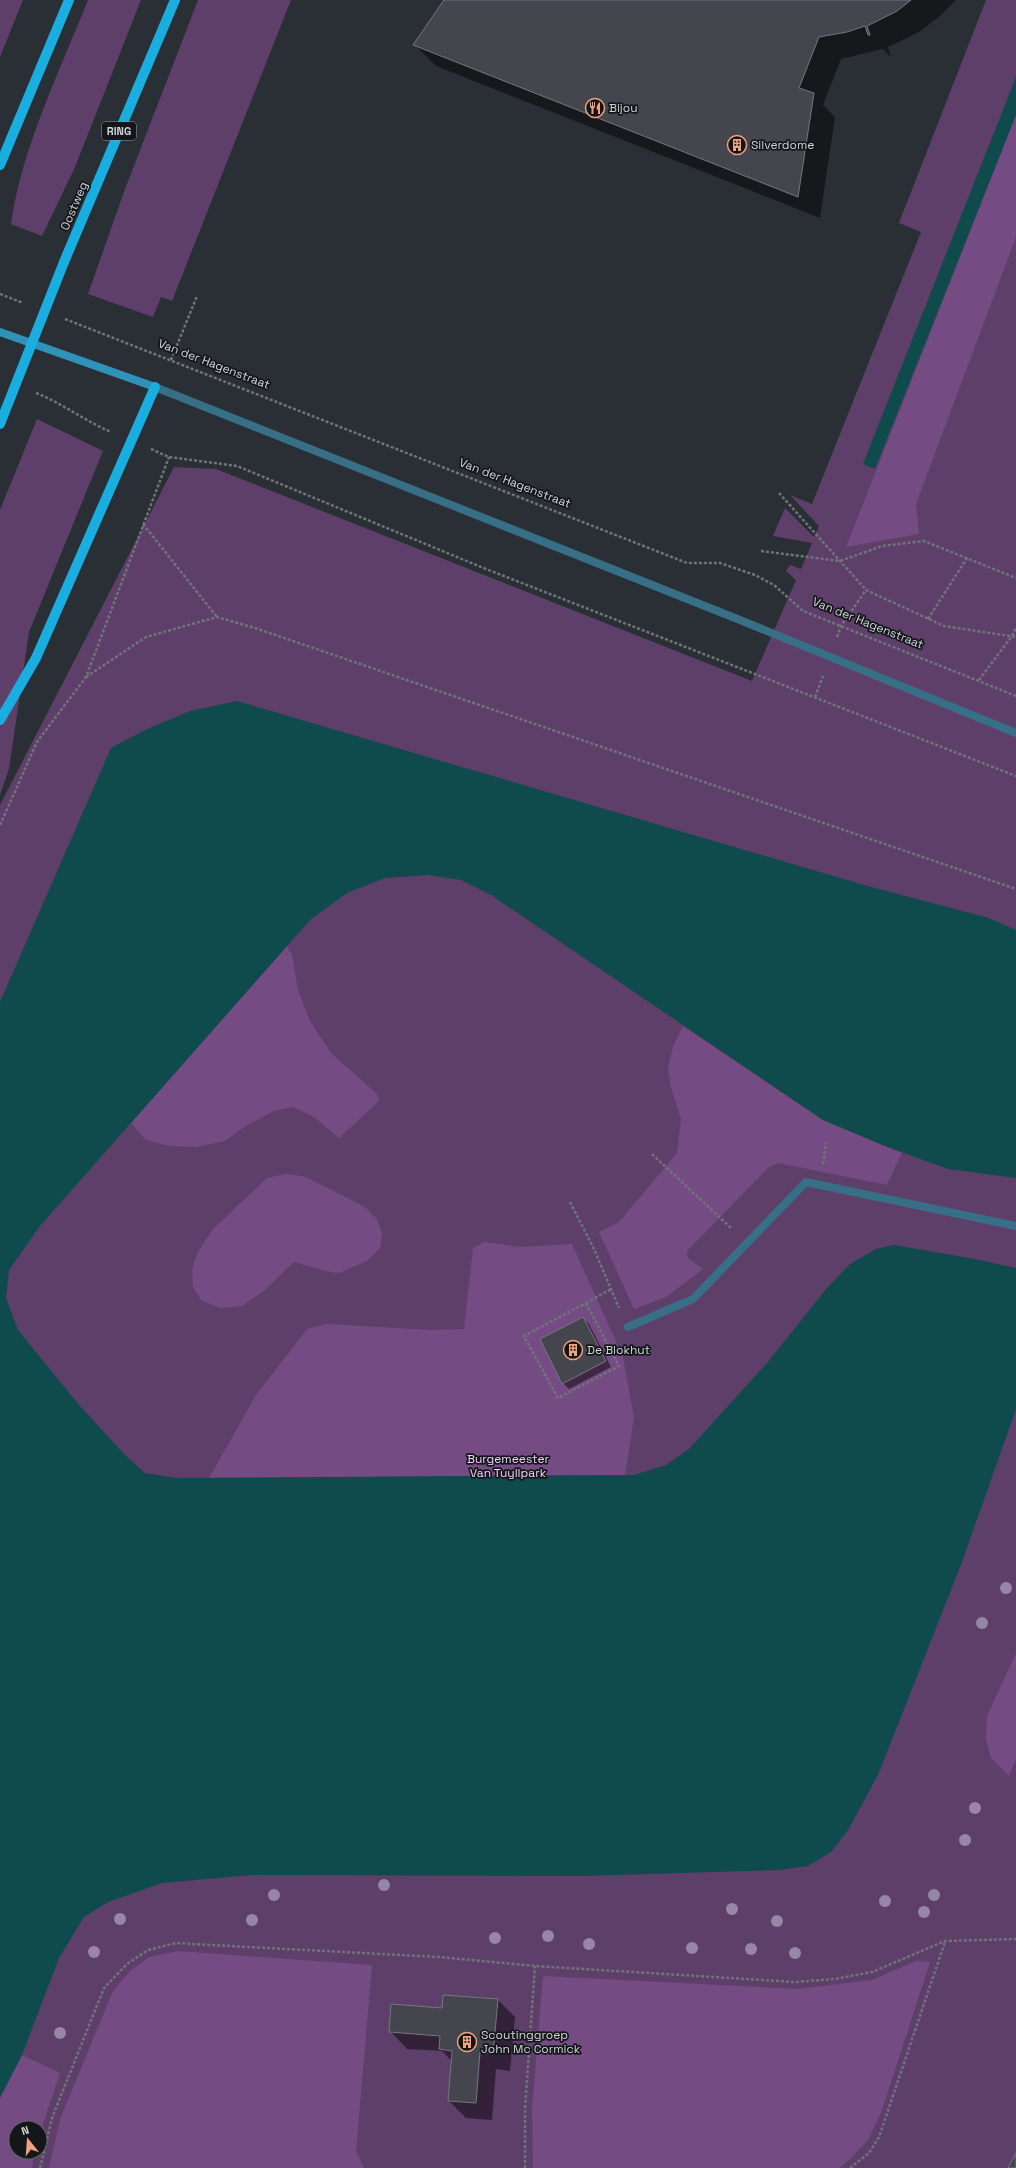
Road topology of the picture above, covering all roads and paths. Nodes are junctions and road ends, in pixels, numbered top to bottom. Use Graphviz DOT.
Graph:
graph roads {
  1 [pos="69,0"];
  2 [pos="175,0"];
  3 [pos="0,165"];
  4 [pos="0,294"];
  5 [pos="197,296"];
  6 [pos="30,306"];
  7 [pos="59,317"];
  8 [pos="0,332"];
  9 [pos="171,360"];
  10 [pos="155,387"];
  11 [pos="29,390"];
  12 [pos="0,424"];
  13 [pos="132,441"];
  14 [pos="169,457"];
  15 [pos="779,493"];
  16 [pos="142,524"];
  17 [pos="762,551"];
  18 [pos="967,558"];
  19 [pos="840,561"];
  20 [pos="1016,578"];
  21 [pos="217,617"];
  22 [pos="928,619"];
  23 [pos="1016,628"];
  24 [pos="1014,636"];
  25 [pos="86,677"];
  26 [pos="978,680"];
  27 [pos="1016,696"];
  28 [pos="0,720"];
  29 [pos="1016,733"];
  30 [pos="1016,776"];
  31 [pos="0,825"];
  32 [pos="1016,888"];
  33 [pos="652,1154"];
  34 [pos="570,1202"];
  35 [pos="1016,1226"];
  36 [pos="747,1242"];
  37 [pos="611,1289"];
  38 [pos="586,1303"];
  39 [pos="628,1327"];
  40 [pos="606,1341"];
  41 [pos="1016,1939"];
  42 [pos="945,1941"];
  43 [pos="535,1966"];
  44 [pos="40,2168"];
  45 [pos="525,2168"];
  46 [pos="850,2168"];
  1 -- 3 [label="main road"];
  2 -- 12 [label="main road, Oostweg / RING, bridge"];
  4 -- 6 [label="path"];
  5 -- 9 [label="path"];
  7 -- 9 [label="path, Van der Hagenstraat"];
  8 -- 10 [label="street"];
  9 -- 26 [label="path, Van der Hagenstraat"];
  10 -- 13 [label="main road"];
  10 -- 29 [label="street"];
  11 -- 13 [label="path"];
  13 -- 14 [label="path"];
  13 -- 28 [label="main road"];
  14 -- 16 [label="path"];
  14 -- 30 [label="path"];
  15 -- 19 [label="path"];
  16 -- 21 [label="path"];
  16 -- 25 [label="path"];
  17 -- 19 [label="path"];
  18 -- 19 [label="path"];
  18 -- 20 [label="path"];
  18 -- 22 [label="path"];
  19 -- 22 [label="path"];
  21 -- 25 [label="path"];
  21 -- 32 [label="path"];
  22 -- 24 [label="path"];
  23 -- 24 [label="path"];
  24 -- 26 [label="path"];
  25 -- 31 [label="path"];
  26 -- 27 [label="path, Van der Hagenstraat"];
  33 -- 36 [label="path"];
  34 -- 37 [label="path"];
  35 -- 36 [label="street"];
  36 -- 39 [label="street"];
  37 -- 38 [label="path"];
  37 -- 39 [label="path"];
  38 -- 40 [label="path"];
  38 -- 40 [label="path"];
  39 -- 40 [label="path"];
  41 -- 42 [label="path"];
  42 -- 43 [label="path"];
  42 -- 46 [label="path"];
  43 -- 44 [label="path"];
  43 -- 45 [label="path"];
}
